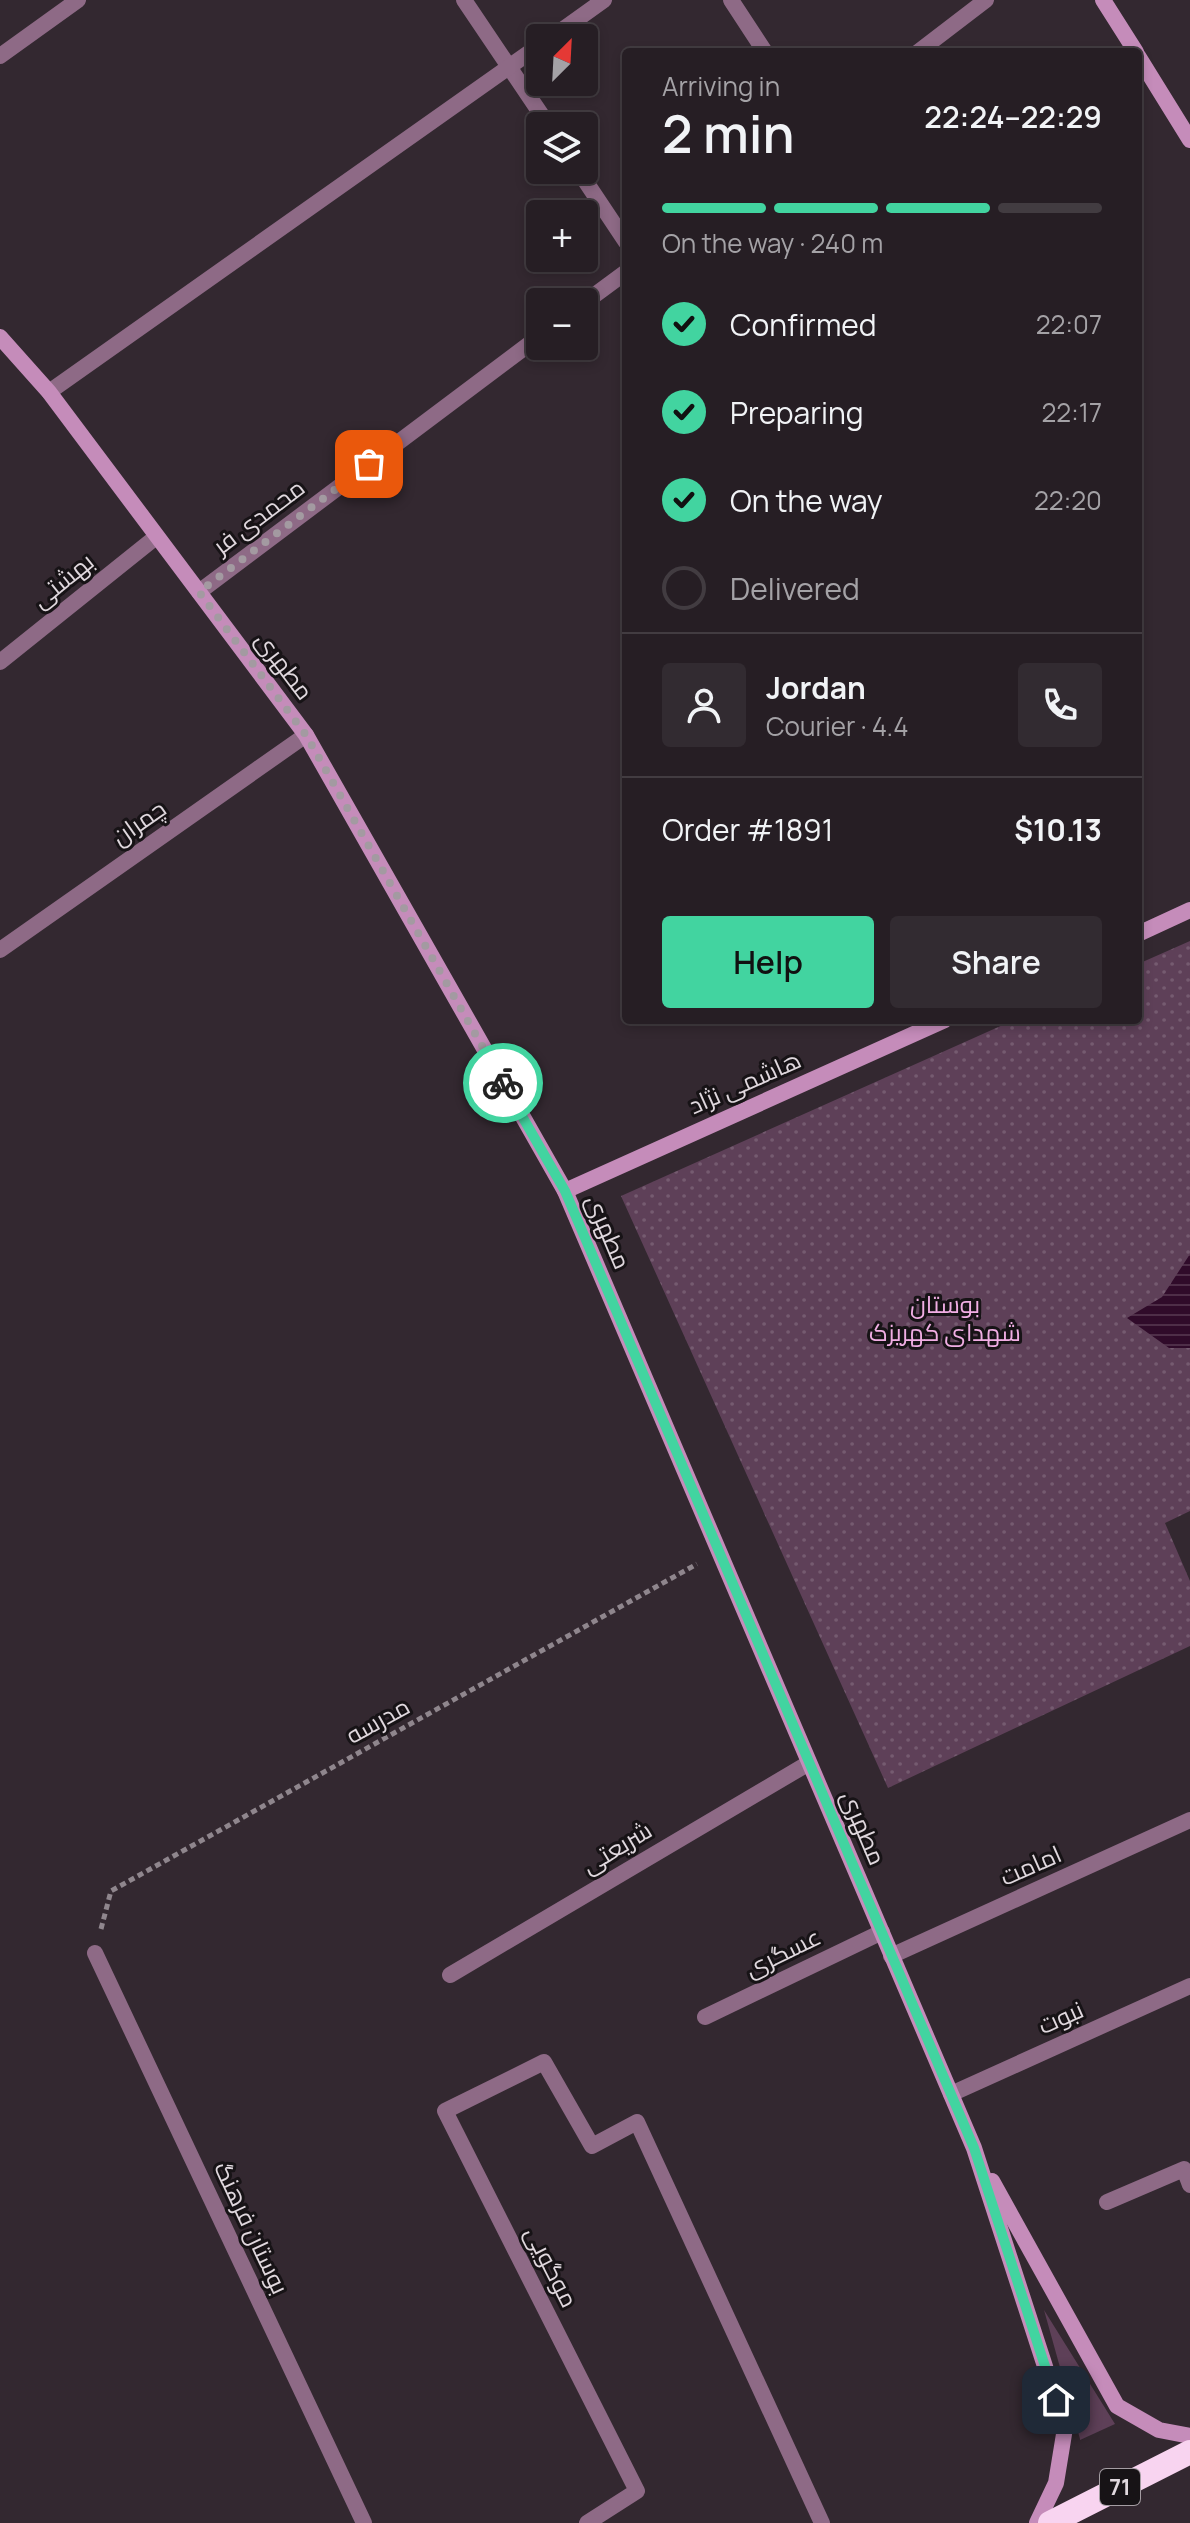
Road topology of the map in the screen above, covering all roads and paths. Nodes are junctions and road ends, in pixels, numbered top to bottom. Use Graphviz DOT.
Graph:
graph roads {
  1 [pos="78,0"];
  2 [pos="464,0"];
  3 [pos="604,0"];
  4 [pos="731,0"];
  5 [pos="986,0"];
  6 [pos="1103,0"];
  7 [pos="571,24"];
  8 [pos="762,48"];
  9 [pos="923,48"];
  10 [pos="1133,48"];
  11 [pos="526,55"];
  12 [pos="0,56"];
  13 [pos="1142,62"];
  14 [pos="510,67"];
  15 [pos="540,112"];
  16 [pos="1190,140"];
  17 [pos="587,184"];
  18 [pos="622,236"];
  19 [pos="622,275"];
  20 [pos="598,293"];
  21 [pos="0,337"];
  22 [pos="526,347"];
  23 [pos="49,392"];
  24 [pos="156,537"];
  25 [pos="199,592"];
  26 [pos="0,662"];
  27 [pos="306,735"];
  28 [pos="1190,910"];
  29 [pos="1142,932"];
  30 [pos="0,950"];
  31 [pos="936,1024"];
  32 [pos="565,1191"];
  33 [pos="719,1552"];
  34 [pos="809,1763"];
  35 [pos="1190,1820"];
  36 [pos="882,1932"];
  37 [pos="95,1953"];
  38 [pos="891,1956"];
  39 [pos="450,1975"];
  40 [pos="1190,1986"];
  41 [pos="705,2017"];
  42 [pos="951,2094"];
  43 [pos="974,2148"];
  44 [pos="1190,2185"];
  45 [pos="1107,2202"];
  46 [pos="1190,2436"];
  47 [pos="1190,2452"];
  48 [pos="364,2523"];
  49 [pos="587,2523"];
  50 [pos="822,2523"];
  51 [pos="1037,2523"];
  52 [pos="1050,2523"];
  1 -- 12 [label="street"];
  2 -- 14 [label="street"];
  3 -- 7 [label="street"];
  4 -- 8 [label="street"];
  5 -- 9 [label="street"];
  6 -- 10 [label="street"];
  11 -- 14 [label="street"];
  13 -- 16 [label="street"];
  14 -- 15 [label="street"];
  14 -- 23 [label="street"];
  17 -- 18 [label="street"];
  19 -- 20 [label="street"];
  21 -- 23 [label="street, مطهری"];
  22 -- 25 [label="street, محمدی فر"];
  23 -- 24 [label="street, مطهری"];
  24 -- 25 [label="street, مطهری"];
  24 -- 26 [label="street, بهشتی"];
  25 -- 27 [label="street, مطهری"];
  27 -- 30 [label="street, چمران"];
  27 -- 32 [label="street, مطهری"];
  28 -- 29 [label="street"];
  31 -- 32 [label="street, هاشمی نژاد"];
  32 -- 33 [label="street, مطهری"];
  33 -- 34 [label="street, مطهری"];
  33 -- 37 [label="path, مدرسه"];
  34 -- 36 [label="street, مطهری"];
  34 -- 39 [label="street, شریعتی"];
  35 -- 38 [label="street, امامت"];
  36 -- 38 [label="street, مطهری"];
  36 -- 41 [label="street, عسگری"];
  37 -- 48 [label="street, بوستان فرهنگ"];
  38 -- 42 [label="street, مطهری"];
  40 -- 42 [label="street, نبوت"];
  42 -- 43 [label="street, مطهری"];
  43 -- 46 [label="street, مطهری"];
  43 -- 51 [label="street, مطهری"];
  44 -- 45 [label="street"];
  47 -- 52 [label="highway, 71"];
  49 -- 50 [label="street, موگویی"];
}
